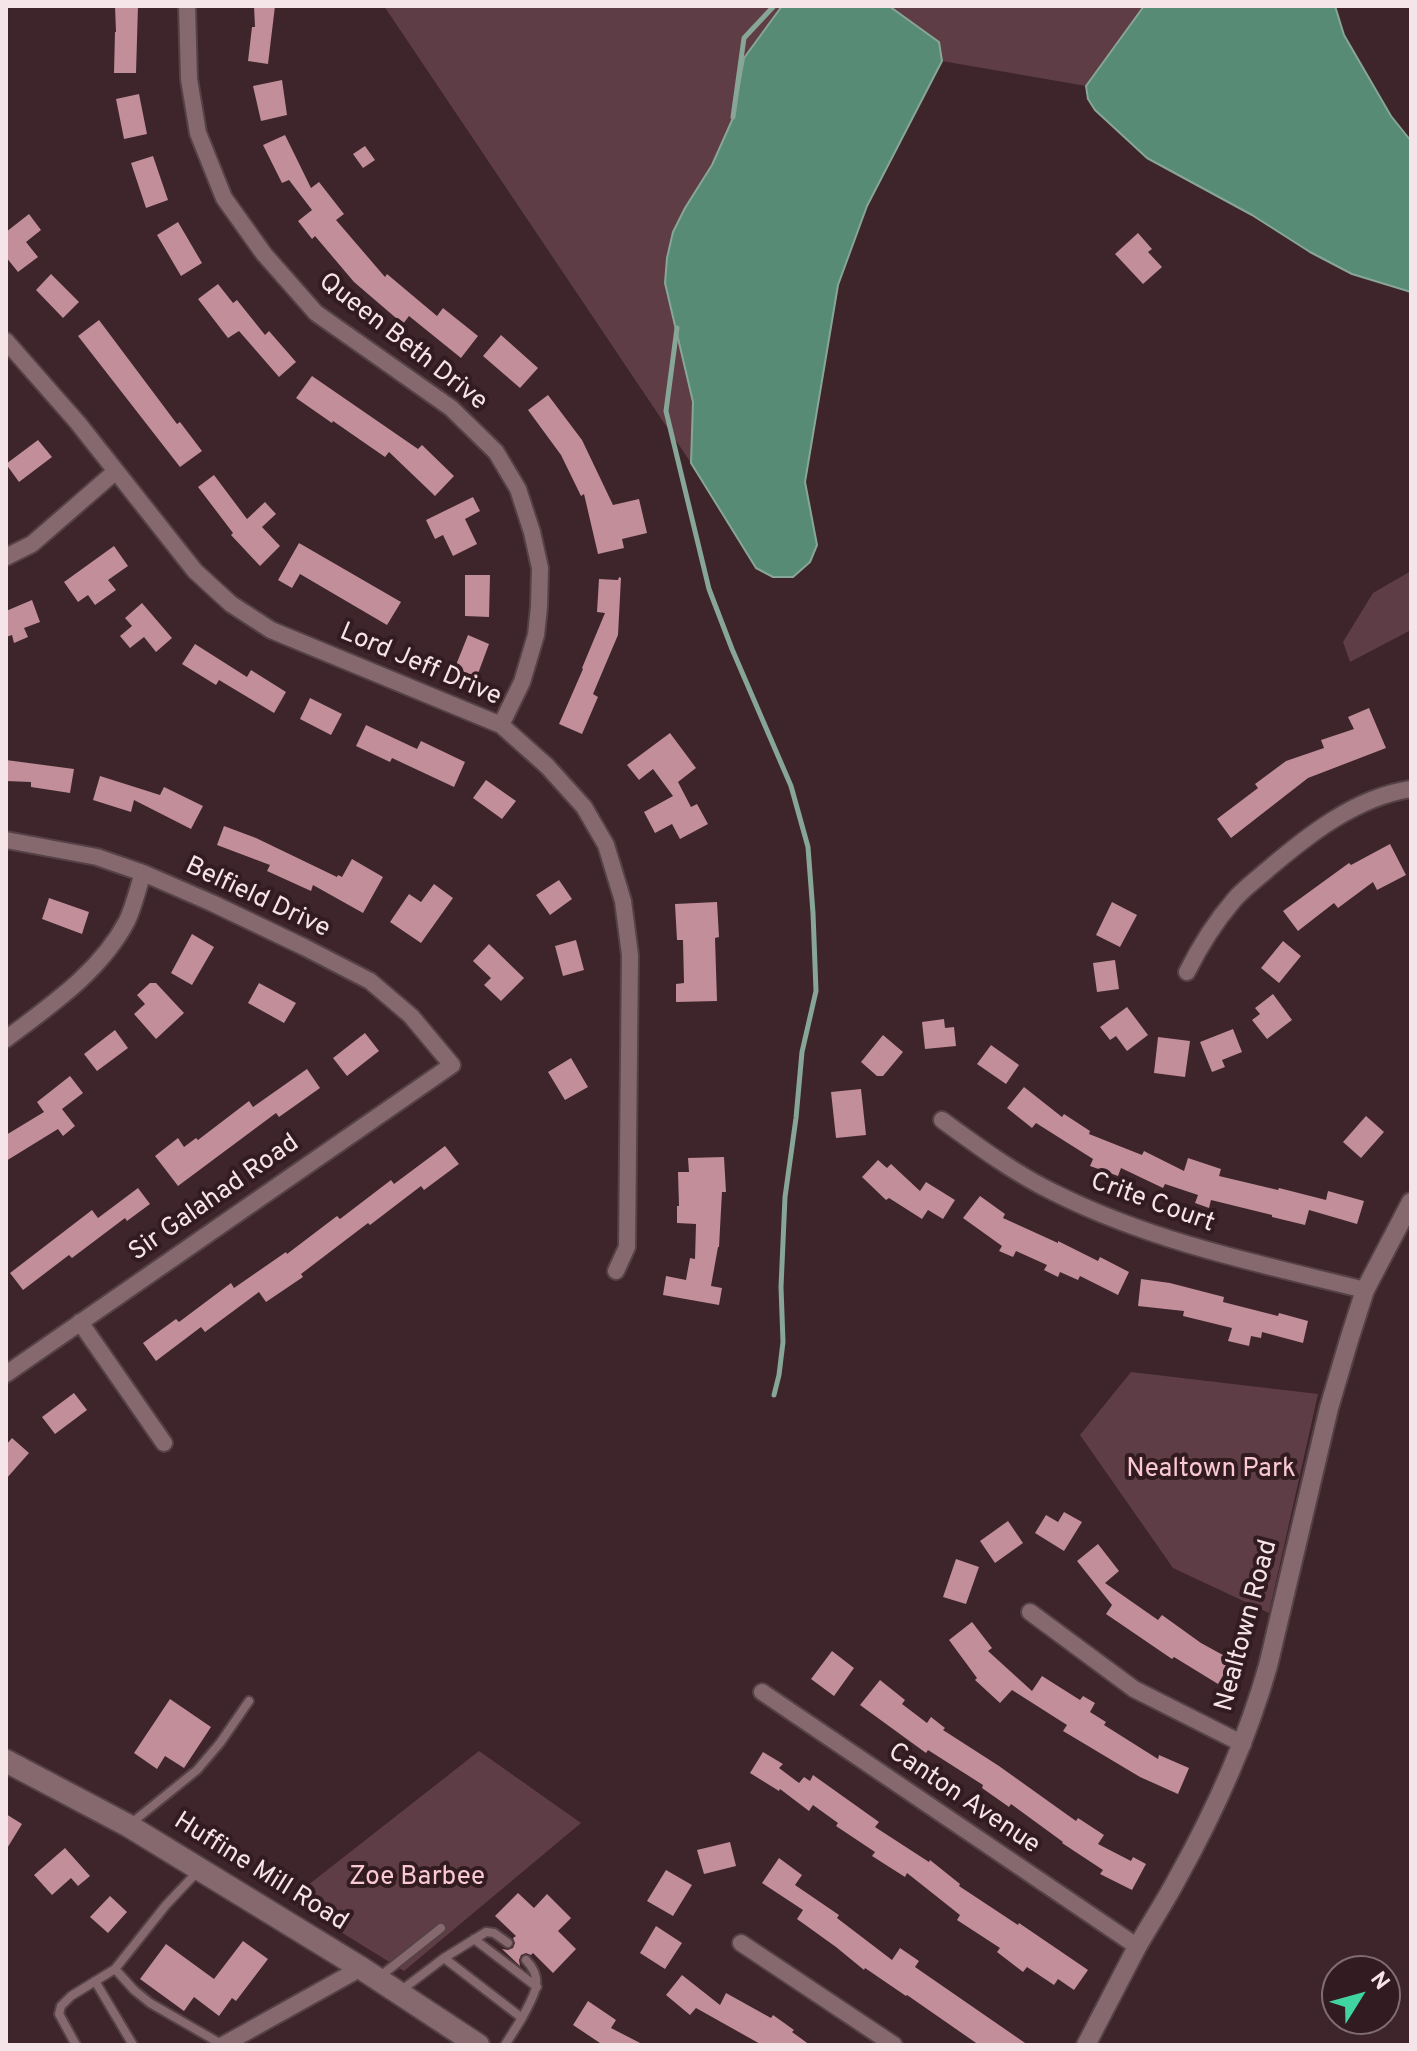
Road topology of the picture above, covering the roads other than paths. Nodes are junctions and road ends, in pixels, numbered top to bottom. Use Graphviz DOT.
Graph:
graph roads {
  1 [pos="187,6"];
  2 [pos="6,341"];
  3 [pos="116,471"];
  4 [pos="6,557"];
  5 [pos="501,725"];
  6 [pos="1411,789"];
  7 [pos="6,840"];
  8 [pos="143,873"];
  9 [pos="1187,972"];
  10 [pos="6,1039"];
  11 [pos="452,1065"];
  12 [pos="942,1120"];
  13 [pos="1411,1202"];
  14 [pos="616,1271"];
  15 [pos="1365,1290"];
  16 [pos="80,1322"];
  17 [pos="6,1374"];
  18 [pos="164,1443"];
  19 [pos="1030,1612"];
  20 [pos="762,1692"];
  21 [pos="249,1701"];
  22 [pos="1243,1744"];
  23 [pos="6,1761"];
  24 [pos="129,1826"];
  25 [pos="199,1869"];
  26 [pos="441,1928"];
  27 [pos="474,1939"];
  28 [pos="508,1943"];
  29 [pos="741,1943"];
  30 [pos="1138,1947"];
  31 [pos="444,1958"];
  32 [pos="526,1960"];
  33 [pos="115,1969"];
  34 [pos="369,1973"];
  35 [pos="95,1981"];
  36 [pos="537,1987"];
  37 [pos="399,1992"];
  38 [pos="522,2018"];
  39 [pos="76,2045"];
  40 [pos="133,2045"];
  41 [pos="223,2045"];
  42 [pos="478,2045"];
  43 [pos="505,2045"];
  44 [pos="894,2045"];
  45 [pos="1086,2045"];
  1 -- 5 [label="street, Queen Beth Drive"];
  2 -- 3 [label="street, Lord Jeff Drive"];
  3 -- 4 [label="street"];
  3 -- 5 [label="street, Lord Jeff Drive"];
  5 -- 14 [label="street, Lord Jeff Drive"];
  6 -- 9 [label="street"];
  7 -- 8 [label="street, Belfield Drive"];
  8 -- 10 [label="street"];
  8 -- 11 [label="street, Belfield Drive"];
  11 -- 16 [label="street, Sir Galahad Road"];
  12 -- 15 [label="street, Crite Court"];
  13 -- 15 [label="street, Nealtown Road"];
  15 -- 22 [label="street, Nealtown Road"];
  16 -- 17 [label="street, Sir Galahad Road"];
  16 -- 18 [label="street"];
  19 -- 22 [label="street"];
  20 -- 30 [label="street, Canton Avenue"];
  21 -- 24 [label="lane"];
  22 -- 30 [label="street, Nealtown Road"];
  23 -- 24 [label="main road, Huffine Mill Road"];
  24 -- 25 [label="main road, Huffine Mill Road"];
  25 -- 33 [label="lane"];
  25 -- 34 [label="main road, Huffine Mill Road"];
  26 -- 34 [label="lane"];
  27 -- 28 [label="lane"];
  27 -- 31 [label="lane"];
  27 -- 36 [label="lane"];
  29 -- 44 [label="street"];
  30 -- 45 [label="street, Nealtown Road"];
  31 -- 37 [label="lane"];
  31 -- 38 [label="lane"];
  32 -- 36 [label="lane"];
  33 -- 35 [label="lane"];
  33 -- 41 [label="lane"];
  34 -- 37 [label="main road, Huffine Mill Road"];
  34 -- 41 [label="street"];
  35 -- 39 [label="lane"];
  35 -- 40 [label="lane"];
  36 -- 38 [label="lane"];
  37 -- 42 [label="main road, Huffine Mill Road"];
  38 -- 43 [label="lane"];
}
